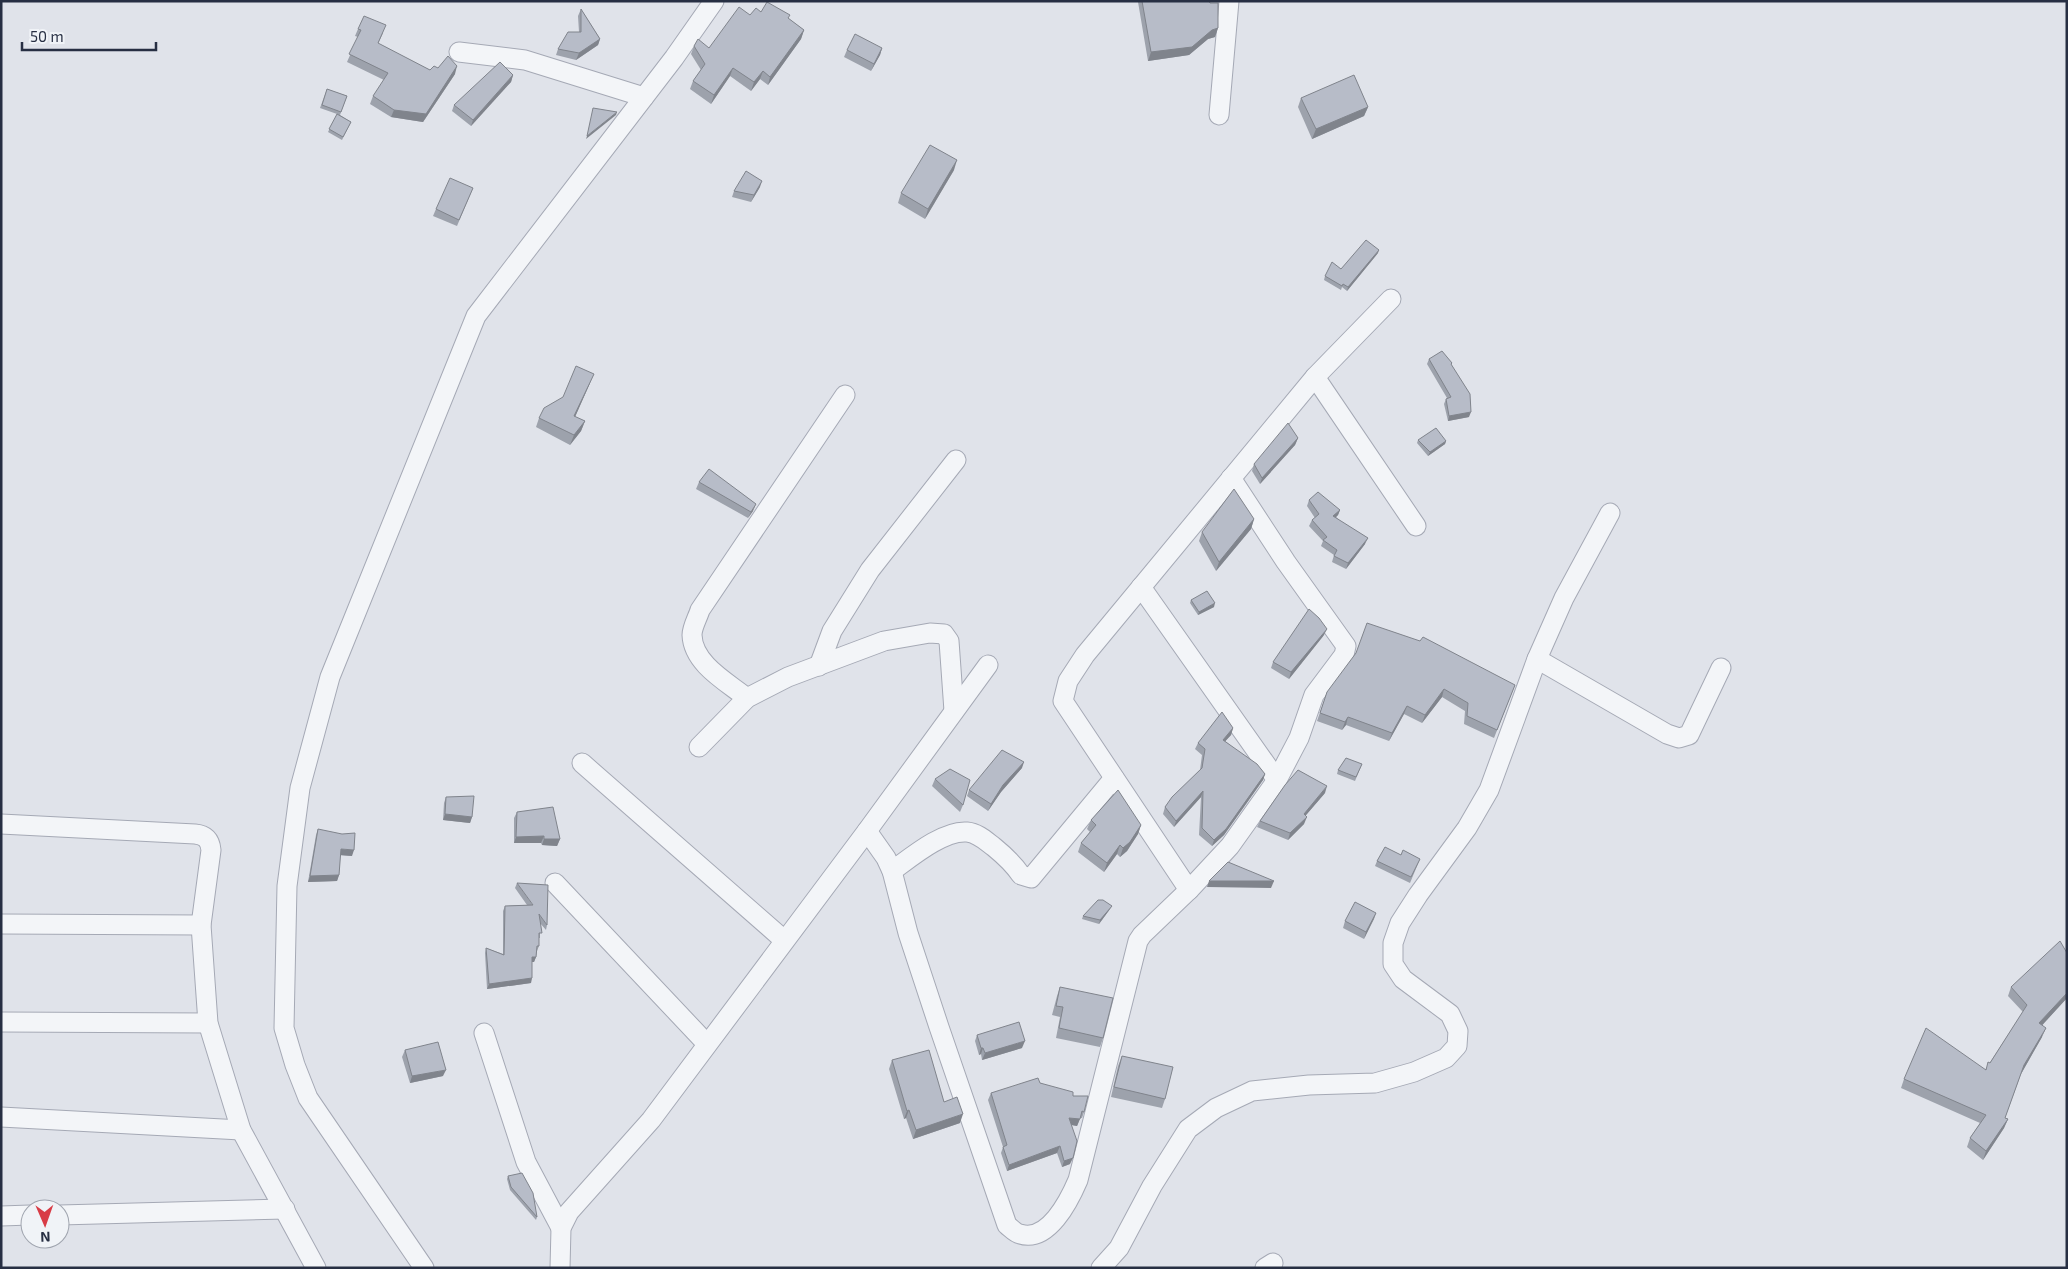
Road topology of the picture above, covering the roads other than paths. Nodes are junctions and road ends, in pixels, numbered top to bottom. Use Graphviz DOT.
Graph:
graph roads {
  1 [pos="714,1"];
  2 [pos="1229,1"];
  3 [pos="459,52"];
  4 [pos="644,96"];
  5 [pos="1219,115"];
  6 [pos="1391,299"];
  7 [pos="1314,377"];
  8 [pos="845,395"];
  9 [pos="956,460"];
  10 [pos="1231,478"];
  11 [pos="1610,513"];
  12 [pos="1416,526"];
  13 [pos="1141,587"];
  14 [pos="1537,659"];
  15 [pos="988,664"];
  16 [pos="819,666"];
  17 [pos="1721,668"];
  18 [pos="747,698"];
  19 [pos="954,711"];
  20 [pos="699,747"];
  21 [pos="582,763"];
  22 [pos="1114,778"];
  23 [pos="1277,780"];
  24 [pos="1,824"];
  25 [pos="867,832"];
  26 [pos="892,871"];
  27 [pos="555,883"];
  28 [pos="1189,890"];
  29 [pos="1,924"];
  30 [pos="201,925"];
  31 [pos="784,940"];
  32 [pos="1,1022"];
  33 [pos="208,1023"];
  34 [pos="484,1033"];
  35 [pos="707,1044"];
  36 [pos="1,1116"];
  37 [pos="241,1130"];
  38 [pos="285,1209"];
  39 [pos="20,1215"];
  40 [pos="70,1215"];
  41 [pos="1,1216"];
  42 [pos="561,1228"];
  43 [pos="316,1268"];
  44 [pos="424,1268"];
  45 [pos="560,1268"];
  46 [pos="1101,1268"];
  1 -- 4 [label="street"];
  2 -- 5 [label="street"];
  3 -- 4 [label="street"];
  4 -- 44 [label="street"];
  6 -- 7 [label="street"];
  7 -- 10 [label="street"];
  7 -- 12 [label="street"];
  8 -- 18 [label="street"];
  9 -- 16 [label="street"];
  10 -- 13 [label="street"];
  10 -- 23 [label="street"];
  11 -- 14 [label="street"];
  13 -- 22 [label="street"];
  13 -- 23 [label="street"];
  14 -- 17 [label="street"];
  14 -- 46 [label="street"];
  15 -- 19 [label="street"];
  16 -- 18 [label="street"];
  16 -- 19 [label="street"];
  18 -- 20 [label="street"];
  19 -- 25 [label="street"];
  21 -- 31 [label="street"];
  22 -- 26 [label="street"];
  22 -- 28 [label="street"];
  23 -- 28 [label="street"];
  24 -- 30 [label="street"];
  25 -- 26 [label="street"];
  25 -- 31 [label="street"];
  26 -- 28 [label="street"];
  27 -- 35 [label="street"];
  29 -- 30 [label="street"];
  30 -- 33 [label="street"];
  31 -- 35 [label="street"];
  32 -- 33 [label="street"];
  33 -- 37 [label="street"];
  34 -- 42 [label="street"];
  35 -- 42 [label="street"];
  36 -- 37 [label="street"];
  37 -- 38 [label="street"];
  38 -- 40 [label="street"];
  38 -- 43 [label="street"];
  39 -- 41 [label="street"];
  42 -- 45 [label="street"];
}
